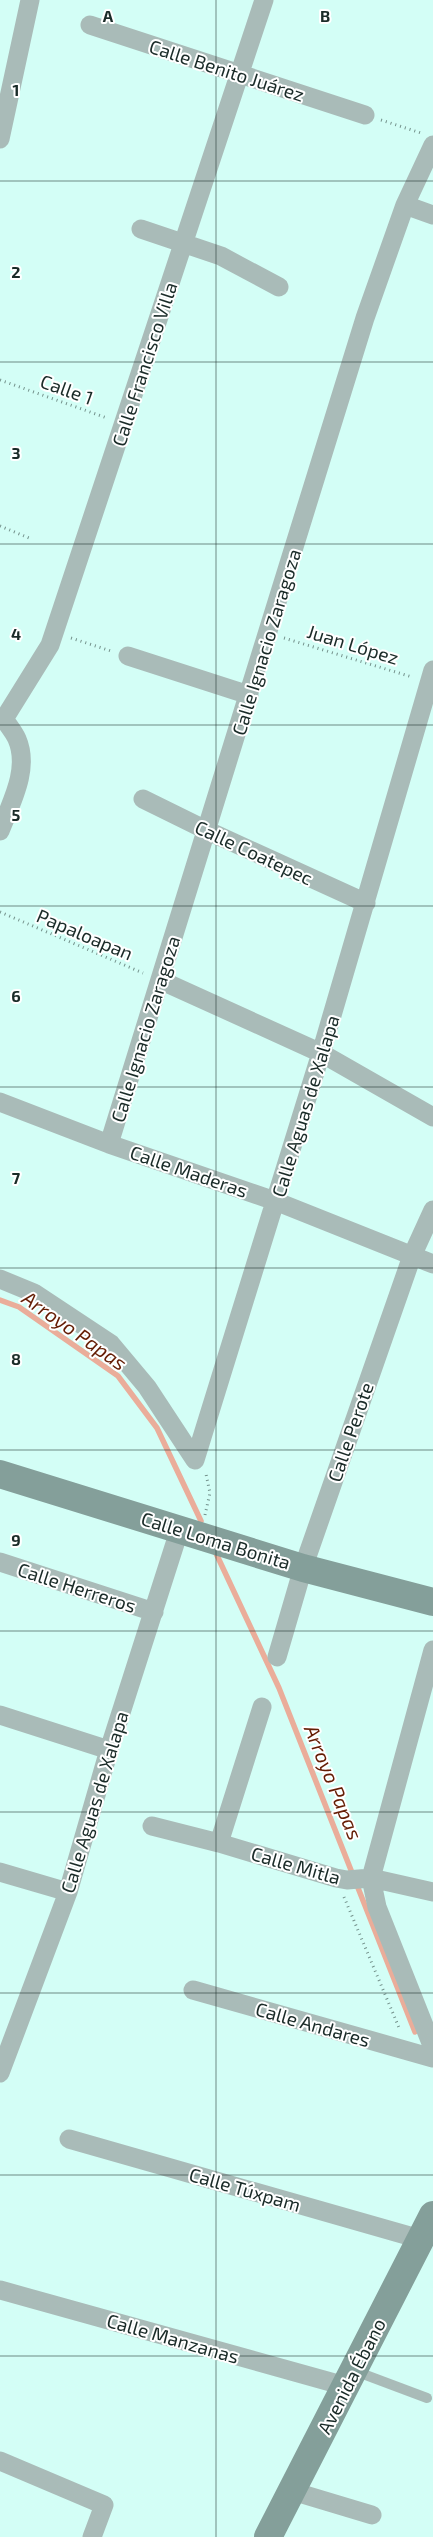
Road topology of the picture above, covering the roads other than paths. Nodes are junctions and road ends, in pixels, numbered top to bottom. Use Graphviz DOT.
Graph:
graph roads {
  1 [pos="30,0"];
  2 [pos="264,0"];
  3 [pos="90,25"];
  4 [pos="241,74"];
  5 [pos="364,114"];
  6 [pos="0,139"];
  7 [pos="429,139"];
  8 [pos="405,205"];
  9 [pos="433,214"];
  10 [pos="141,229"];
  11 [pos="184,244"];
  12 [pos="280,287"];
  13 [pos="128,656"];
  14 [pos="431,676"];
  15 [pos="249,695"];
  16 [pos="2,718"];
  17 [pos="143,798"];
  18 [pos="0,831"];
  19 [pos="208,831"];
  20 [pos="366,903"];
  21 [pos="160,980"];
  22 [pos="321,1053"];
  23 [pos="0,1102"];
  24 [pos="433,1117"];
  25 [pos="109,1144"];
  26 [pos="275,1201"];
  27 [pos="433,1210"];
  28 [pos="412,1256"];
  29 [pos="433,1264"];
  30 [pos="0,1279"];
  31 [pos="0,1474"];
  32 [pos="180,1528"];
  33 [pos="0,1562"];
  34 [pos="303,1568"];
  35 [pos="433,1602"];
  36 [pos="154,1612"];
  37 [pos="433,1650"];
  38 [pos="277,1657"];
  39 [pos="262,1707"];
  40 [pos="0,1715"];
  41 [pos="109,1750"];
  42 [pos="152,1826"];
  43 [pos="218,1843"];
  44 [pos="0,1872"];
  45 [pos="354,1879"];
  46 [pos="68,1892"];
  47 [pos="433,1892"];
  48 [pos="193,1990"];
  49 [pos="433,2048"];
  50 [pos="433,2058"];
  51 [pos="0,2073"];
  52 [pos="69,2139"];
  53 [pos="433,2215"];
  54 [pos="420,2239"];
  55 [pos="0,2290"];
  56 [pos="349,2378"];
  57 [pos="427,2398"];
  58 [pos="0,2461"];
  59 [pos="292,2491"];
  60 [pos="372,2515"];
  61 [pos="92,2537"];
  62 [pos="268,2537"];
  1 -- 6 [label="street"];
  2 -- 4 [label="street, Calle Francisco Villa"];
  3 -- 4 [label="street, Calle Benito Juárez"];
  4 -- 5 [label="street, Calle Benito Juárez"];
  4 -- 11 [label="street, Calle Francisco Villa"];
  7 -- 8 [label="street, Calle Ignacio Zaragoza"];
  8 -- 9 [label="street"];
  8 -- 15 [label="street, Calle Ignacio Zaragoza"];
  10 -- 11 [label="street"];
  11 -- 12 [label="street"];
  11 -- 16 [label="street, Calle Francisco Villa"];
  13 -- 15 [label="street"];
  14 -- 20 [label="street, Calle Aguas de Xalapa"];
  15 -- 19 [label="street, Calle Ignacio Zaragoza"];
  16 -- 18 [label="street"];
  17 -- 19 [label="street, Calle Coatepec"];
  19 -- 20 [label="street, Calle Coatepec"];
  19 -- 21 [label="street, Calle Ignacio Zaragoza"];
  20 -- 22 [label="street, Calle Aguas de Xalapa"];
  21 -- 22 [label="street"];
  21 -- 25 [label="street, Calle Ignacio Zaragoza"];
  22 -- 24 [label="street"];
  22 -- 26 [label="street, Calle Aguas de Xalapa"];
  23 -- 25 [label="street, Calle Maderas"];
  25 -- 26 [label="street, Calle Maderas"];
  26 -- 28 [label="street, Calle Maderas"];
  26 -- 30 [label="street, Calle Aguas de Xalapa"];
  27 -- 28 [label="street, Calle Perote"];
  28 -- 29 [label="street, Calle Maderas"];
  28 -- 34 [label="street, Calle Perote"];
  31 -- 32 [label="street, Calle Loma Bonita"];
  32 -- 34 [label="street, Calle Loma Bonita"];
  32 -- 36 [label="street, Calle Aguas de Xalapa"];
  33 -- 36 [label="street, Calle Herreros"];
  34 -- 35 [label="street, Calle Loma Bonita"];
  34 -- 38 [label="street, Calle Perote"];
  36 -- 41 [label="street, Calle Aguas de Xalapa"];
  37 -- 45 [label="street"];
  39 -- 43 [label="street"];
  40 -- 41 [label="street"];
  41 -- 46 [label="street, Calle Aguas de Xalapa"];
  42 -- 43 [label="street, Calle Mitla"];
  43 -- 45 [label="street, Calle Mitla"];
  44 -- 46 [label="street"];
  45 -- 47 [label="street, Calle Mitla"];
  45 -- 49 [label="street"];
  46 -- 51 [label="street, Calle Aguas de Xalapa"];
  48 -- 50 [label="street, Calle Andares"];
  52 -- 54 [label="street, Calle Túxpam"];
  53 -- 54 [label="street, Avenida Ébano"];
  54 -- 56 [label="street, Avenida Ébano"];
  55 -- 56 [label="street, Calle Manzanas"];
  56 -- 57 [label="lane"];
  56 -- 59 [label="street, Avenida Ébano"];
  58 -- 61 [label="street"];
  59 -- 60 [label="street"];
  59 -- 62 [label="street, Avenida Ébano"];
}
